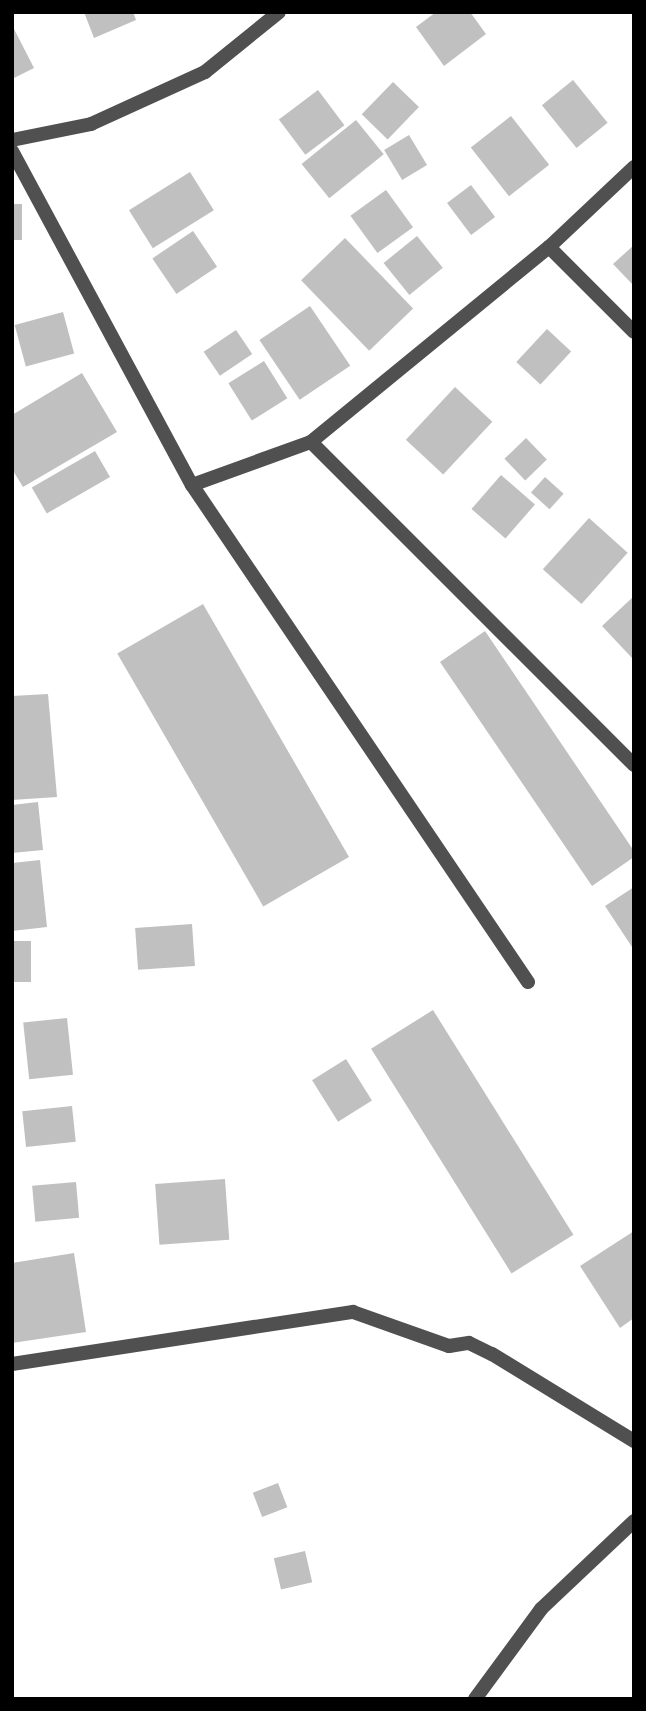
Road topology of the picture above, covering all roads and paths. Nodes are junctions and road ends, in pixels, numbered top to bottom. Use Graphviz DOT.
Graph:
graph roads {
  1 [pos="279,12"];
  2 [pos="12,140"];
  3 [pos="12,151"];
  4 [pos="634,167"];
  5 [pos="549,247"];
  6 [pos="634,331"];
  7 [pos="311,442"];
  8 [pos="192,485"];
  9 [pos="634,765"];
  10 [pos="528,982"];
  11 [pos="12,1364"];
  12 [pos="634,1441"];
  13 [pos="634,1521"];
  14 [pos="475,1699"];
  1 -- 2 [label="street"];
  3 -- 8 [label="street"];
  4 -- 5 [label="street"];
  5 -- 6 [label="street"];
  5 -- 7 [label="street"];
  7 -- 8 [label="street"];
  7 -- 9 [label="street"];
  8 -- 10 [label="street"];
  11 -- 12 [label="street"];
  13 -- 14 [label="street"];
}
